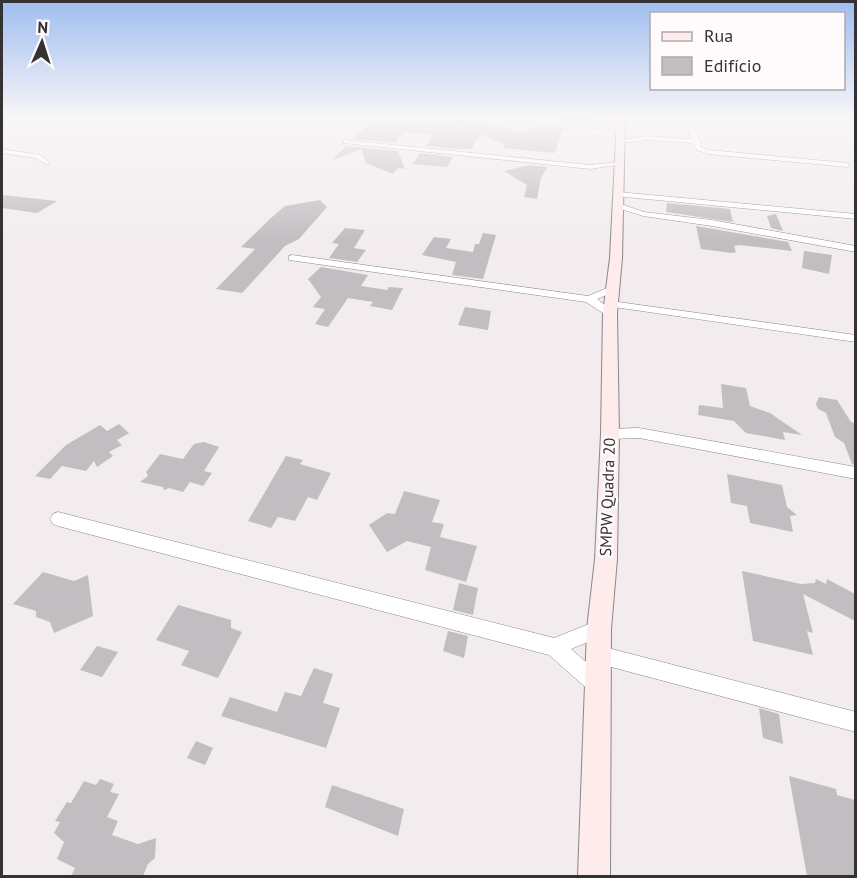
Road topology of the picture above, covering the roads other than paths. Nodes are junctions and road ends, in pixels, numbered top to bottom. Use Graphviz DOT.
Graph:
graph roads {
  1 [pos="42,159"];
  2 [pos="511,159"];
  3 [pos="619,159"];
  4 [pos="783,159"];
  5 [pos="47,163"];
  6 [pos="847,165"];
  7 [pos="618,192"];
  8 [pos="643,214"];
  9 [pos="855,217"];
  10 [pos="855,249"];
  11 [pos="292,258"];
  12 [pos="589,299"];
  13 [pos="611,302"];
  14 [pos="855,339"];
  15 [pos="610,414"];
  16 [pos="639,433"];
  17 [pos="610,434"];
  18 [pos="855,473"];
  19 [pos="58,519"];
  20 [pos="599,629"];
  21 [pos="554,647"];
  22 [pos="600,655"];
  23 [pos="599,686"];
  24 [pos="855,722"];
  25 [pos="594,876"];
  1 -- 5 [label="street"];
  2 -- 7 [label="street"];
  3 -- 7 [label="street, SMPW Quadra 20"];
  4 -- 6 [label="street"];
  7 -- 8 [label="street"];
  7 -- 8 [label="street"];
  7 -- 9 [label="street"];
  7 -- 13 [label="street, SMPW Quadra 20"];
  8 -- 10 [label="street"];
  11 -- 12 [label="street"];
  12 -- 13 [label="street"];
  12 -- 13 [label="street"];
  13 -- 14 [label="street"];
  13 -- 15 [label="street, SMPW Quadra 20"];
  15 -- 16 [label="street"];
  15 -- 17 [label="street, SMPW Quadra 20"];
  16 -- 17 [label="street"];
  16 -- 18 [label="street"];
  17 -- 20 [label="street, SMPW Quadra 20"];
  19 -- 21 [label="street"];
  20 -- 21 [label="street"];
  20 -- 22 [label="street, SMPW Quadra 20"];
  21 -- 23 [label="street"];
  22 -- 23 [label="street, SMPW Quadra 20"];
  22 -- 24 [label="street"];
  23 -- 25 [label="street, SMPW Quadra 20"];
}
